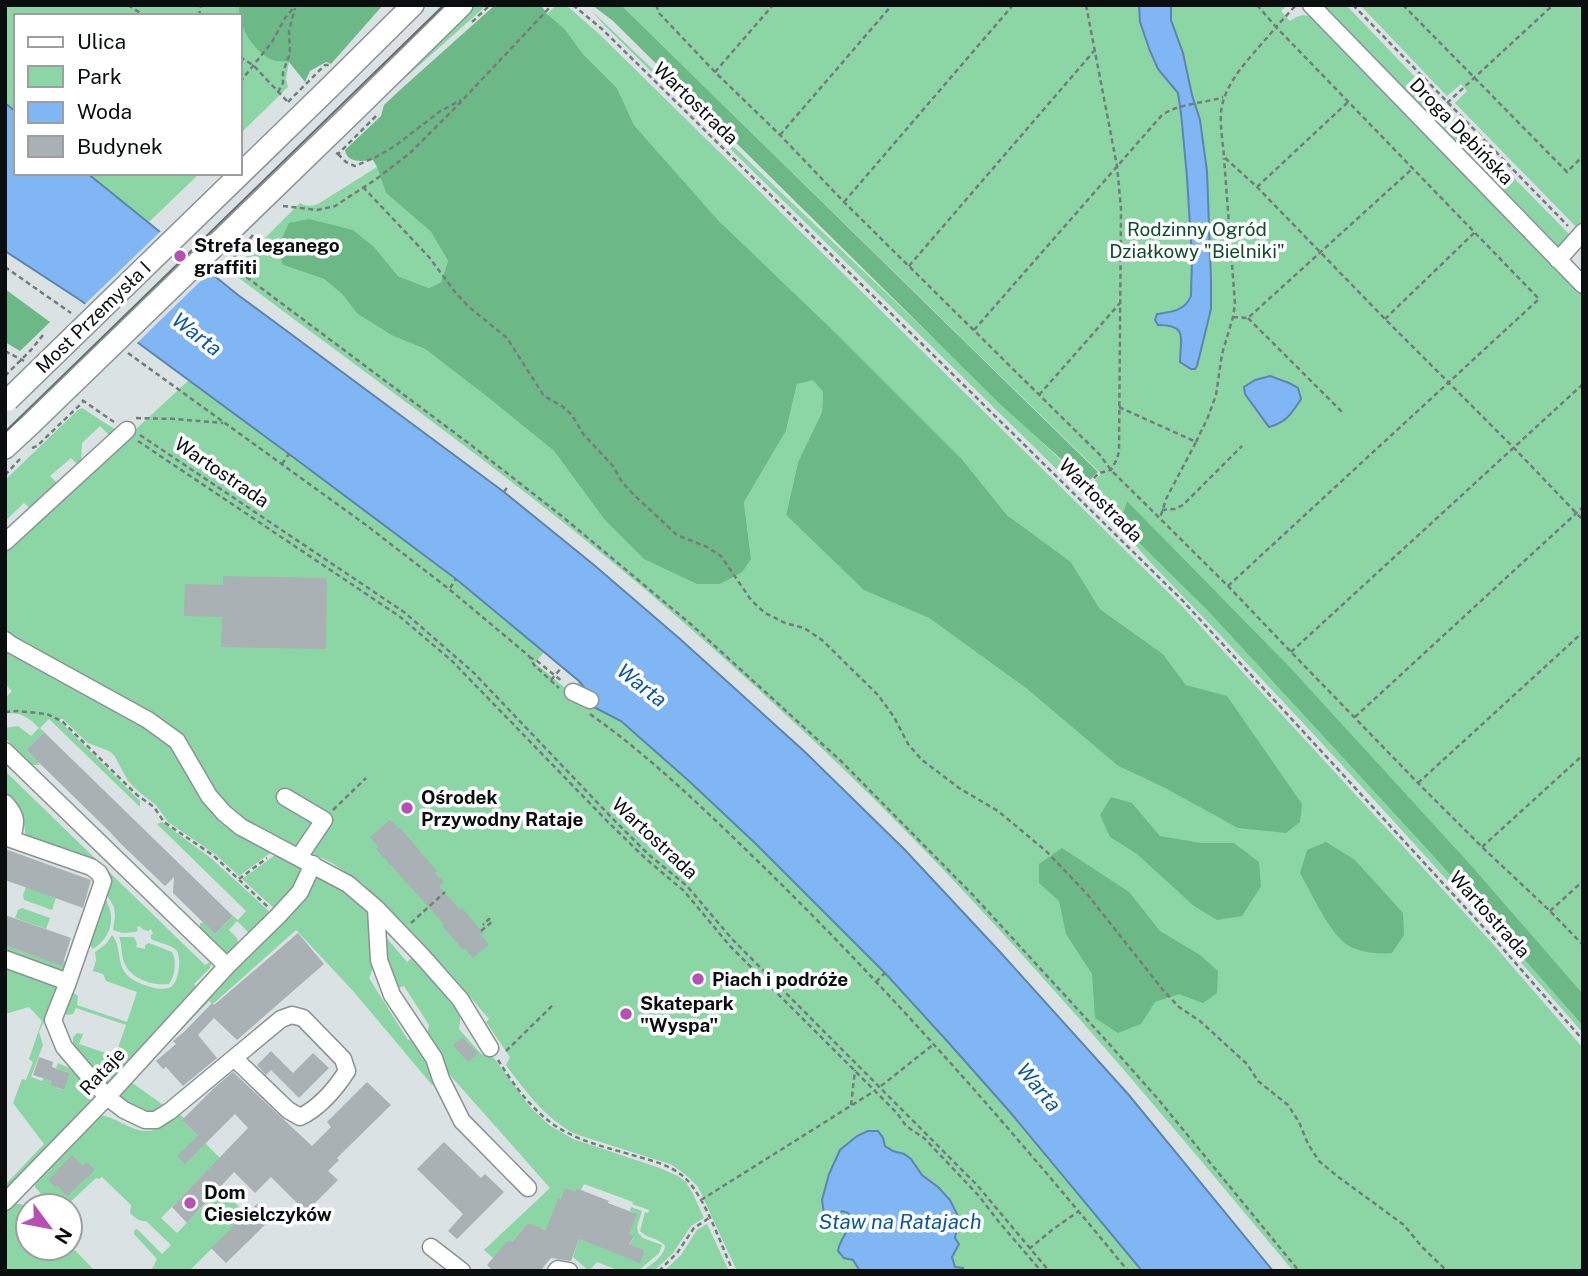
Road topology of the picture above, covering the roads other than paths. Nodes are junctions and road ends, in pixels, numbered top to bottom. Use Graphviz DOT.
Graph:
graph roads {
  1 [pos="413,5"];
  2 [pos="462,5"];
  3 [pos="1311,5"];
  4 [pos="242,172"];
  5 [pos="239,175"];
  6 [pos="1581,235"];
  7 [pos="1558,260"];
  8 [pos="1583,285"];
  9 [pos="6,401"];
  10 [pos="125,429"];
  11 [pos="13,453"];
  12 [pos="5,542"];
  13 [pos="5,640"];
  14 [pos="570,694"];
  15 [pos="589,706"];
  16 [pos="5,751"];
  17 [pos="285,797"];
  18 [pos="5,803"];
  19 [pos="8,838"];
  20 [pos="306,860"];
  21 [pos="376,908"];
  22 [pos="5,960"];
  23 [pos="227,966"];
  24 [pos="68,982"];
  25 [pos="498,1050"];
  26 [pos="234,1058"];
  27 [pos="107,1097"];
  28 [pos="528,1188"];
  29 [pos="5,1202"];
  30 [pos="431,1247"];
  31 [pos="463,1271"];
  32 [pos="556,1271"];
  33 [pos="569,1271"];
  1 -- 4 [label="main road, Most Przemysła I, bridge"];
  2 -- 11 [label="main road, Most Przemysła I, bridge"];
  3 -- 7 [label="street, Droga Dębińska"];
  5 -- 9 [label="main road, Most Przemysła I, bridge"];
  6 -- 7 [label="street"];
  7 -- 8 [label="street, Droga Dębińska"];
  10 -- 12 [label="street"];
  13 -- 20 [label="street"];
  14 -- 15 [label="street"];
  16 -- 23 [label="street"];
  17 -- 20 [label="street, Rataje"];
  18 -- 19 [label="street"];
  19 -- 24 [label="street"];
  20 -- 21 [label="street"];
  20 -- 23 [label="street, Rataje"];
  21 -- 25 [label="street"];
  21 -- 28 [label="street"];
  22 -- 24 [label="street"];
  23 -- 27 [label="street, Rataje"];
  24 -- 27 [label="street"];
  26 -- 26 [label="street"];
  26 -- 27 [label="street"];
  27 -- 29 [label="street, Rataje"];
  30 -- 31 [label="street"];
  32 -- 33 [label="street"];
}
